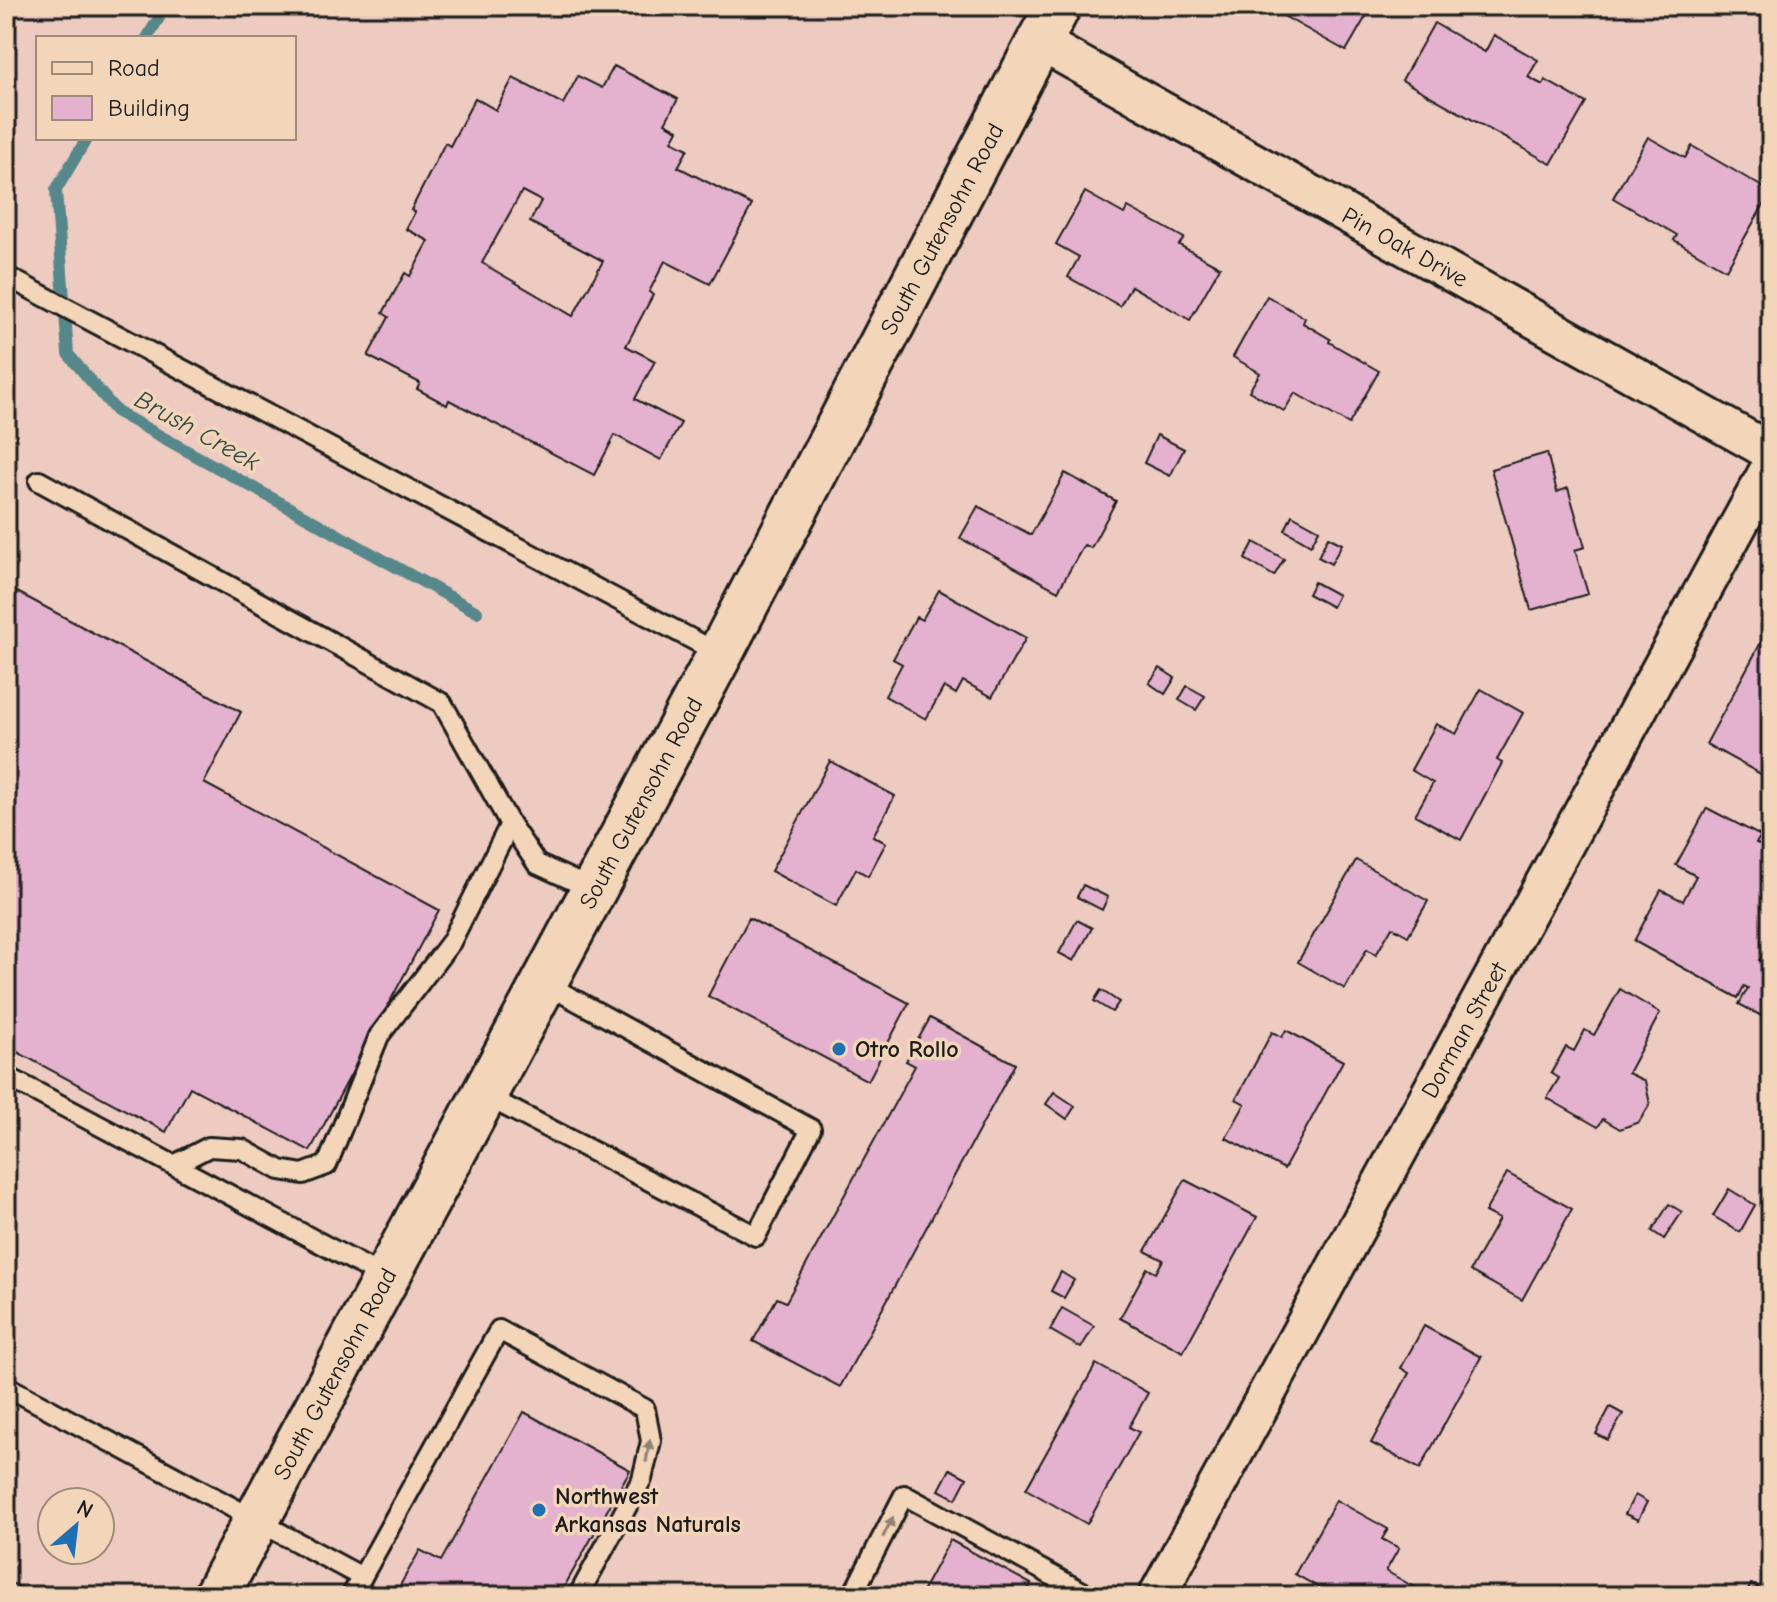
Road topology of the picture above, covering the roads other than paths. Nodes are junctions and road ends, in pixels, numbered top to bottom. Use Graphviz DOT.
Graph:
graph roads {
  1 [pos="1049,24"];
  2 [pos="8,278"];
  3 [pos="1771,452"];
  4 [pos="1771,465"];
  5 [pos="39,481"];
  6 [pos="720,654"];
  7 [pos="510,824"];
  8 [pos="594,890"];
  9 [pos="544,983"];
  10 [pos="6,1076"];
  11 [pos="484,1095"];
  12 [pos="174,1165"];
  13 [pos="386,1278"];
  14 [pos="6,1386"];
  15 [pos="257,1520"];
  16 [pos="362,1577"];
  17 [pos="216,1596"];
  18 [pos="351,1596"];
  19 [pos="578,1596"];
  20 [pos="852,1596"];
  21 [pos="1089,1596"];
  22 [pos="1157,1596"];
  1 -- 3 [label="street, Pin Oak Drive"];
  1 -- 6 [label="street, South Gutensohn Road"];
  2 -- 6 [label="lane"];
  4 -- 22 [label="street, Dorman Street"];
  5 -- 7 [label="lane"];
  6 -- 8 [label="street, South Gutensohn Road"];
  7 -- 8 [label="lane"];
  7 -- 12 [label="lane"];
  8 -- 9 [label="street, South Gutensohn Road"];
  9 -- 11 [label="street, South Gutensohn Road"];
  9 -- 11 [label="lane"];
  10 -- 12 [label="lane"];
  11 -- 13 [label="street, South Gutensohn Road"];
  12 -- 13 [label="lane"];
  13 -- 15 [label="street, South Gutensohn Road"];
  14 -- 15 [label="lane"];
  15 -- 16 [label="lane"];
  15 -- 17 [label="street, South Gutensohn Road"];
  16 -- 18 [label="lane"];
  19 -- 16 [label="lane, one-way"];
  20 -- 21 [label="lane, one-way"];
}
